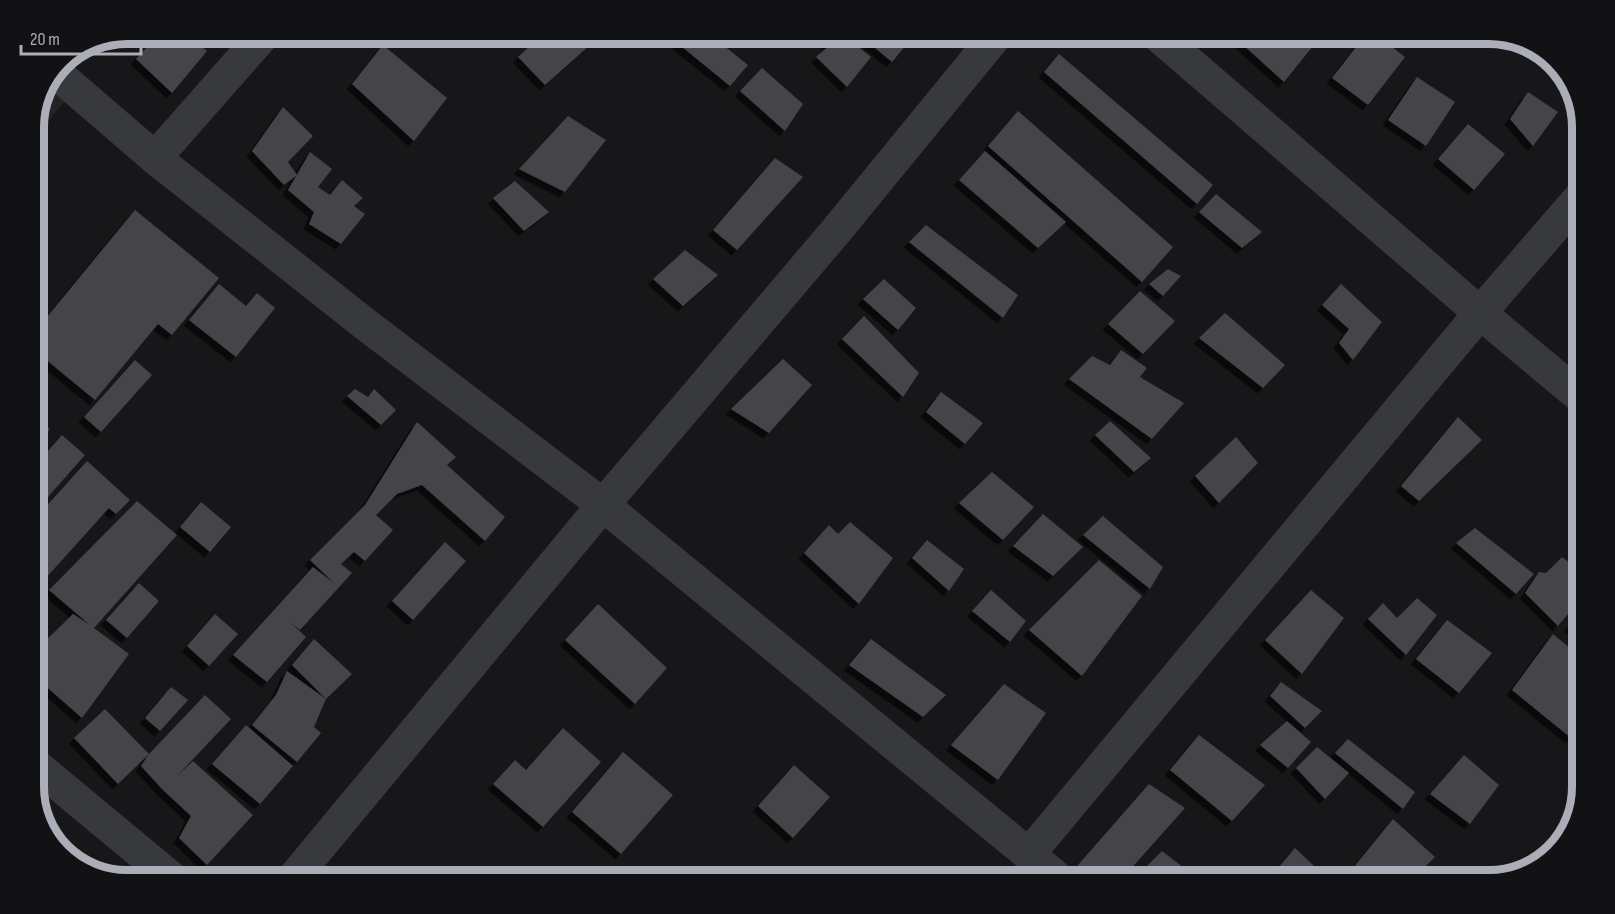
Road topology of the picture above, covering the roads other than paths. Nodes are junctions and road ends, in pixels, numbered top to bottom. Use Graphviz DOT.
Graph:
graph roads {
  1 [pos="255,44"];
  2 [pos="989,44"];
  3 [pos="1168,44"];
  4 [pos="61,77"];
  5 [pos="155,158"];
  6 [pos="1571,208"];
  7 [pos="1480,313"];
  8 [pos="1571,389"];
  9 [pos="603,505"];
  10 [pos="44,772"];
  11 [pos="1029,854"];
  12 [pos="162,870"];
  13 [pos="300,870"];
  14 [pos="1048,870"];
  1 -- 5 [label="street"];
  2 -- 9 [label="street"];
  3 -- 7 [label="street"];
  4 -- 5 [label="street"];
  5 -- 9 [label="street"];
  6 -- 7 [label="street"];
  7 -- 8 [label="street"];
  7 -- 11 [label="street"];
  9 -- 11 [label="street"];
  9 -- 13 [label="street"];
  10 -- 12 [label="street"];
  11 -- 14 [label="street"];
}
